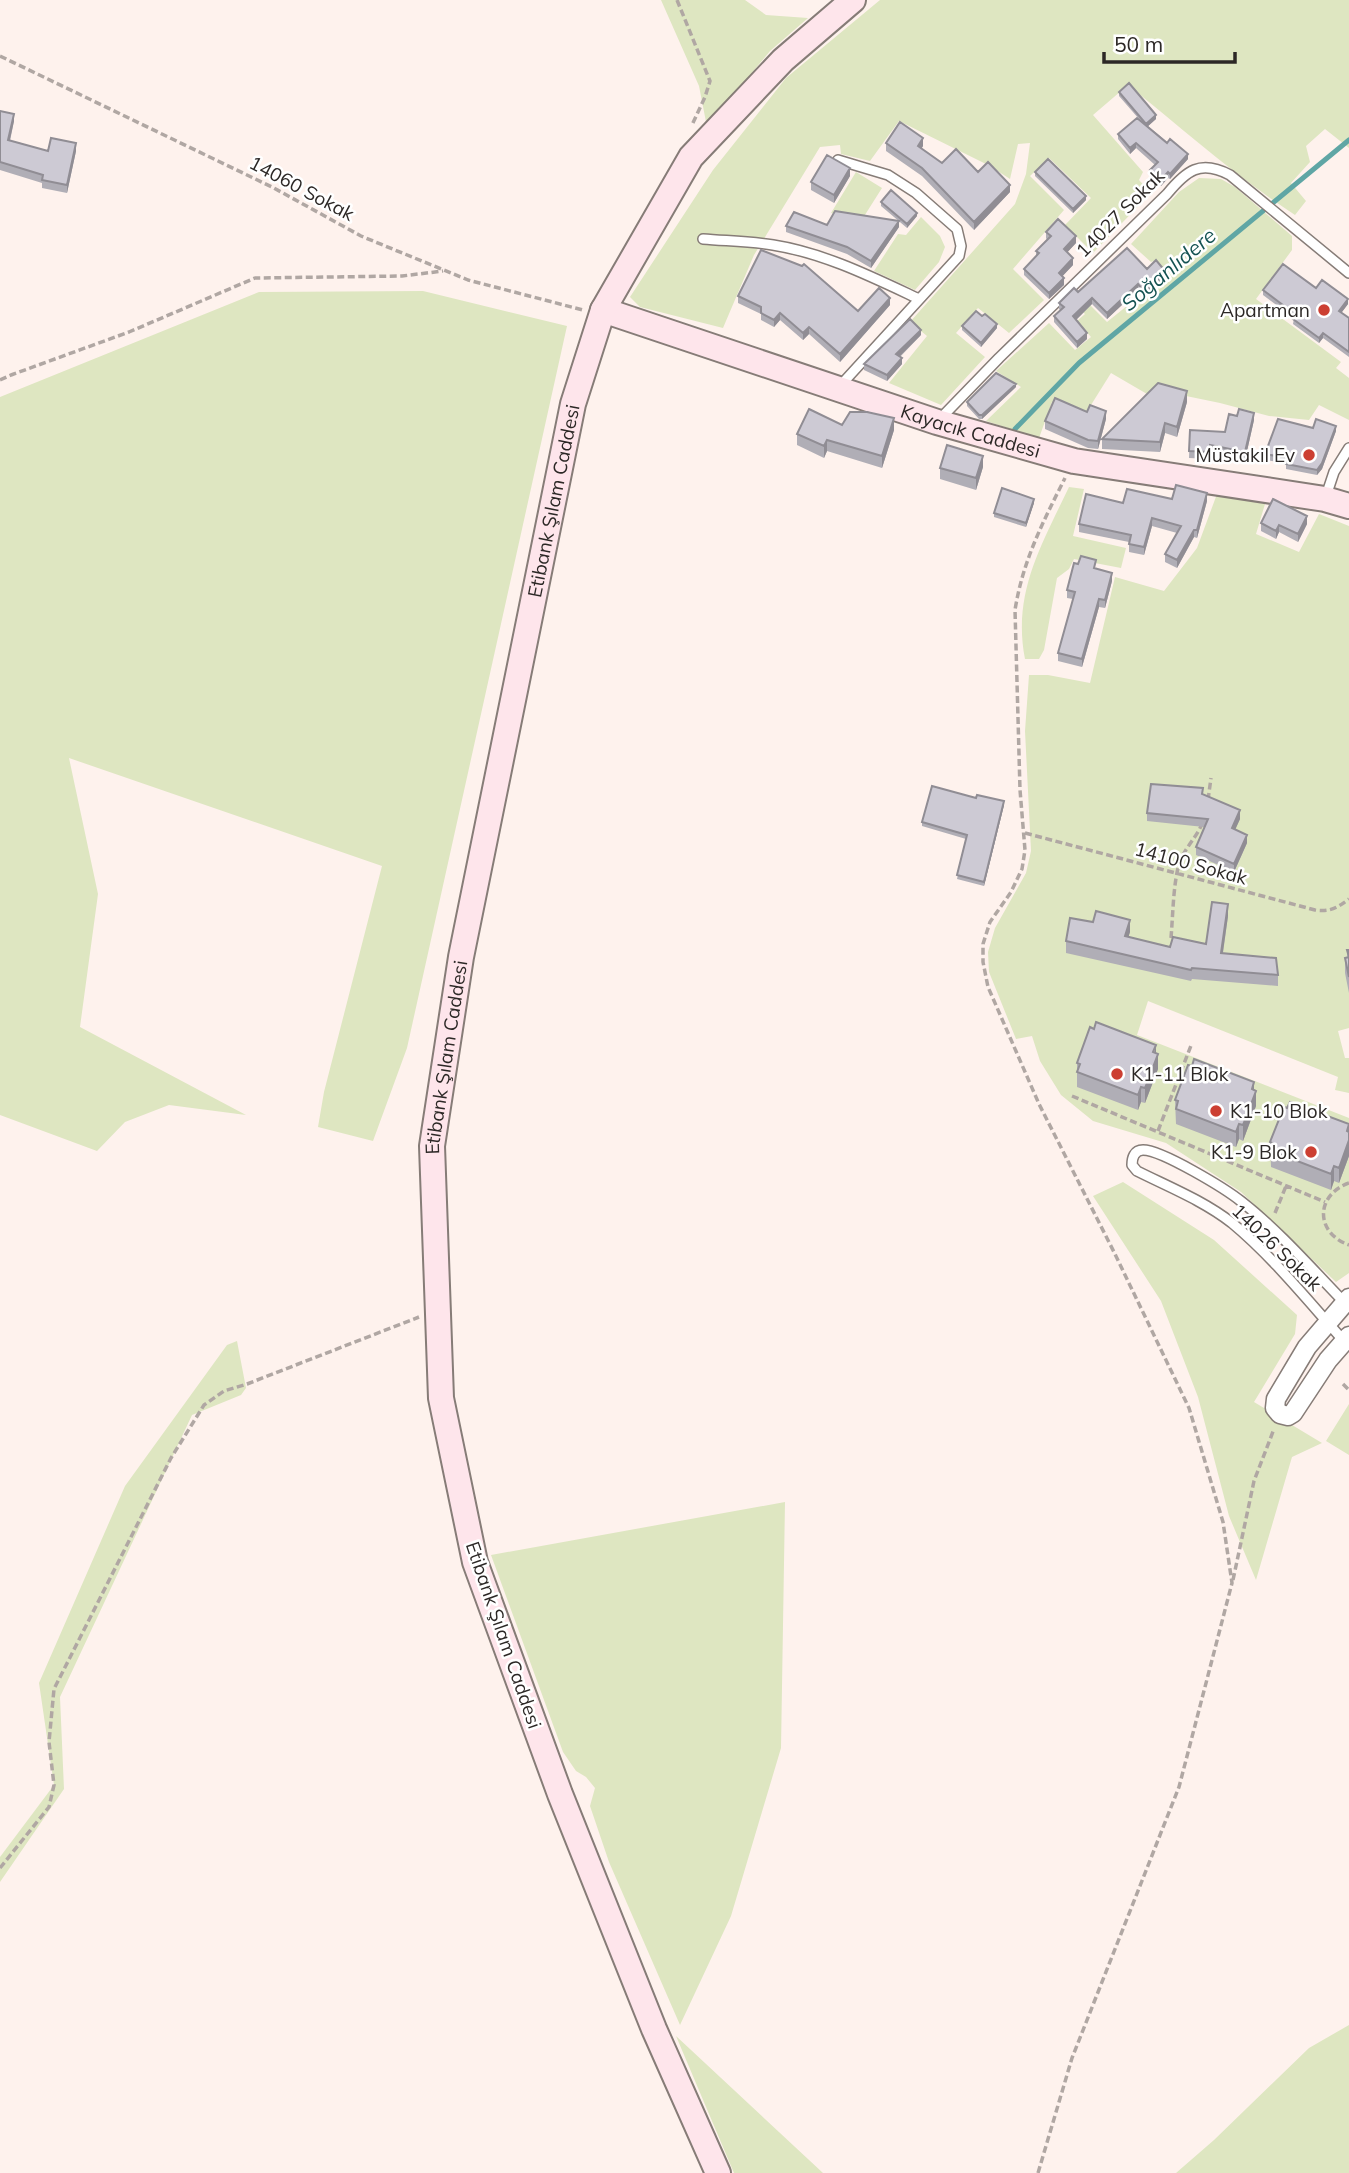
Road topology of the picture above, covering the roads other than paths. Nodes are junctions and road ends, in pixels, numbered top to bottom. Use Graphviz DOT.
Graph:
graph roads {
  1 [pos="853,0"];
  2 [pos="838,160"];
  3 [pos="703,239"];
  4 [pos="1349,273"];
  5 [pos="919,299"];
  6 [pos="590,306"];
  7 [pos="837,389"];
  8 [pos="937,422"];
  9 [pos="1349,447"];
  10 [pos="1341,502"];
  11 [pos="1347,1302"];
  12 [pos="1327,1322"];
  13 [pos="1346,1339"];
  14 [pos="718,2173"];
  1 -- 6 [label="street, Etibank Şılam Caddesi"];
  2 -- 5 [label="lane"];
  3 -- 5 [label="lane"];
  4 -- 8 [label="lane, 14027 Sokak"];
  5 -- 7 [label="lane"];
  6 -- 7 [label="street, Kayacık Caddesi"];
  6 -- 14 [label="street, Etibank Şılam Caddesi"];
  7 -- 8 [label="street, Kayacık Caddesi"];
  8 -- 10 [label="street, Kayacık Caddesi"];
  9 -- 10 [label="lane"];
  11 -- 12 [label="street"];
  11 -- 12 [label="lane, 14026 Sokak"];
  12 -- 13 [label="lane, 14026 Sokak"];
  12 -- 13 [label="street"];
}
